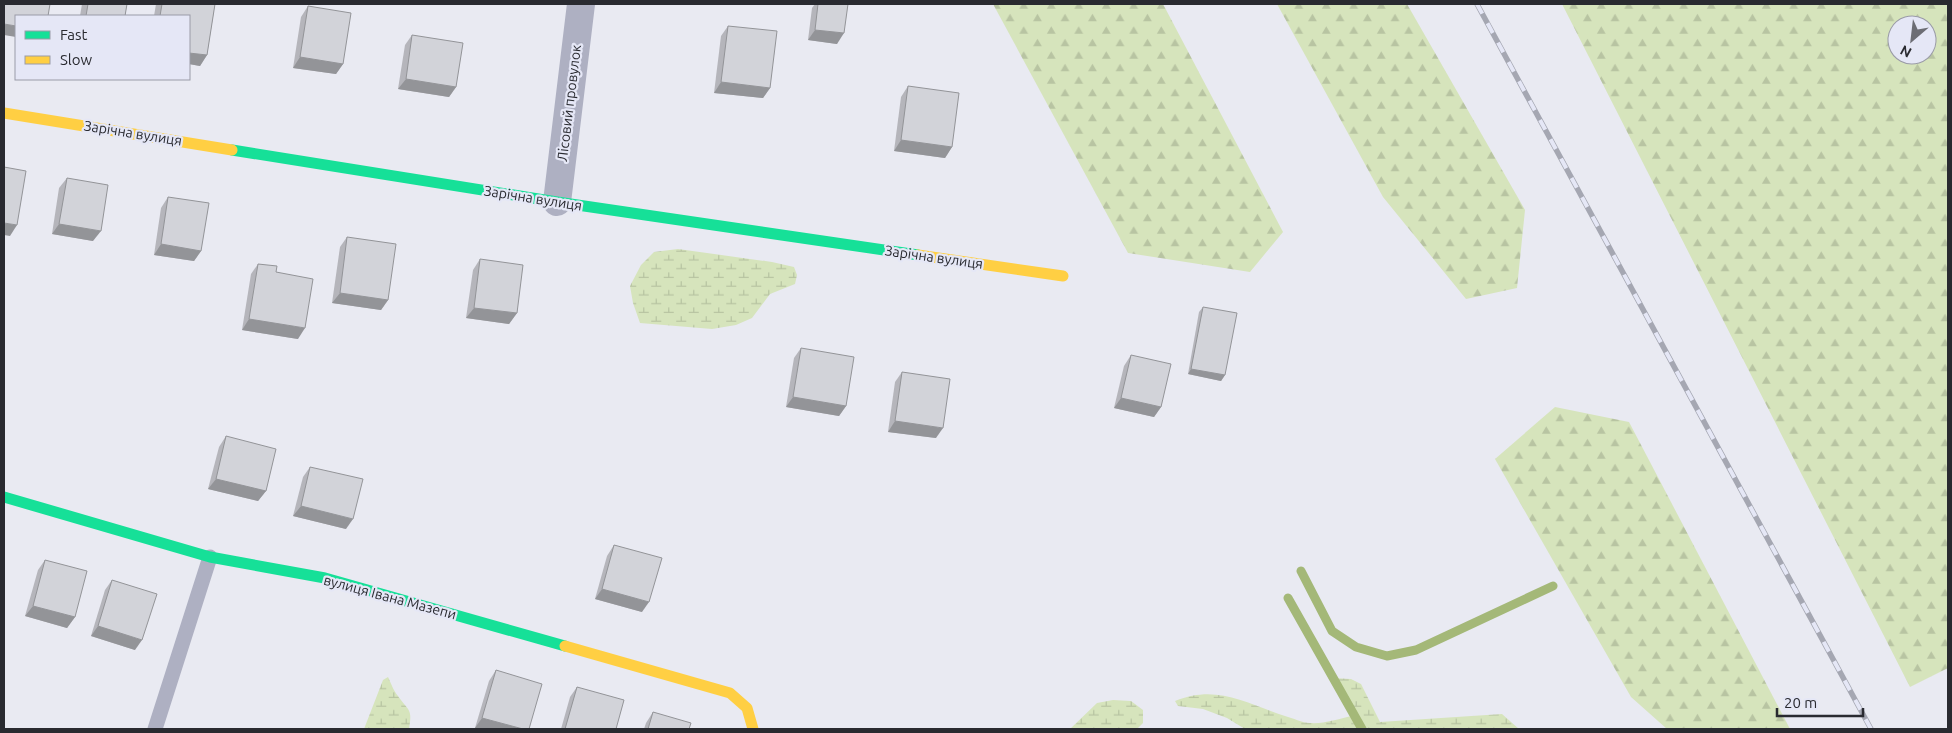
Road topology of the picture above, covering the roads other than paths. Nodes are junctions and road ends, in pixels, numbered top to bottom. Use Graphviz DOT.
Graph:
graph roads {
  1 [pos="582,4"];
  2 [pos="4,113"];
  3 [pos="557,202"];
  4 [pos="1063,276"];
  5 [pos="4,497"];
  6 [pos="210,557"];
  7 [pos="155,729"];
  8 [pos="753,729"];
  1 -- 3 [label="street, Лісовий провулок"];
  2 -- 3 [label="street, Зарічна вулиця"];
  3 -- 4 [label="street, Зарічна вулиця"];
  5 -- 6 [label="street, вулиця Івана Мазепи"];
  6 -- 7 [label="lane"];
  6 -- 8 [label="street, вулиця Івана Мазепи"];
}
